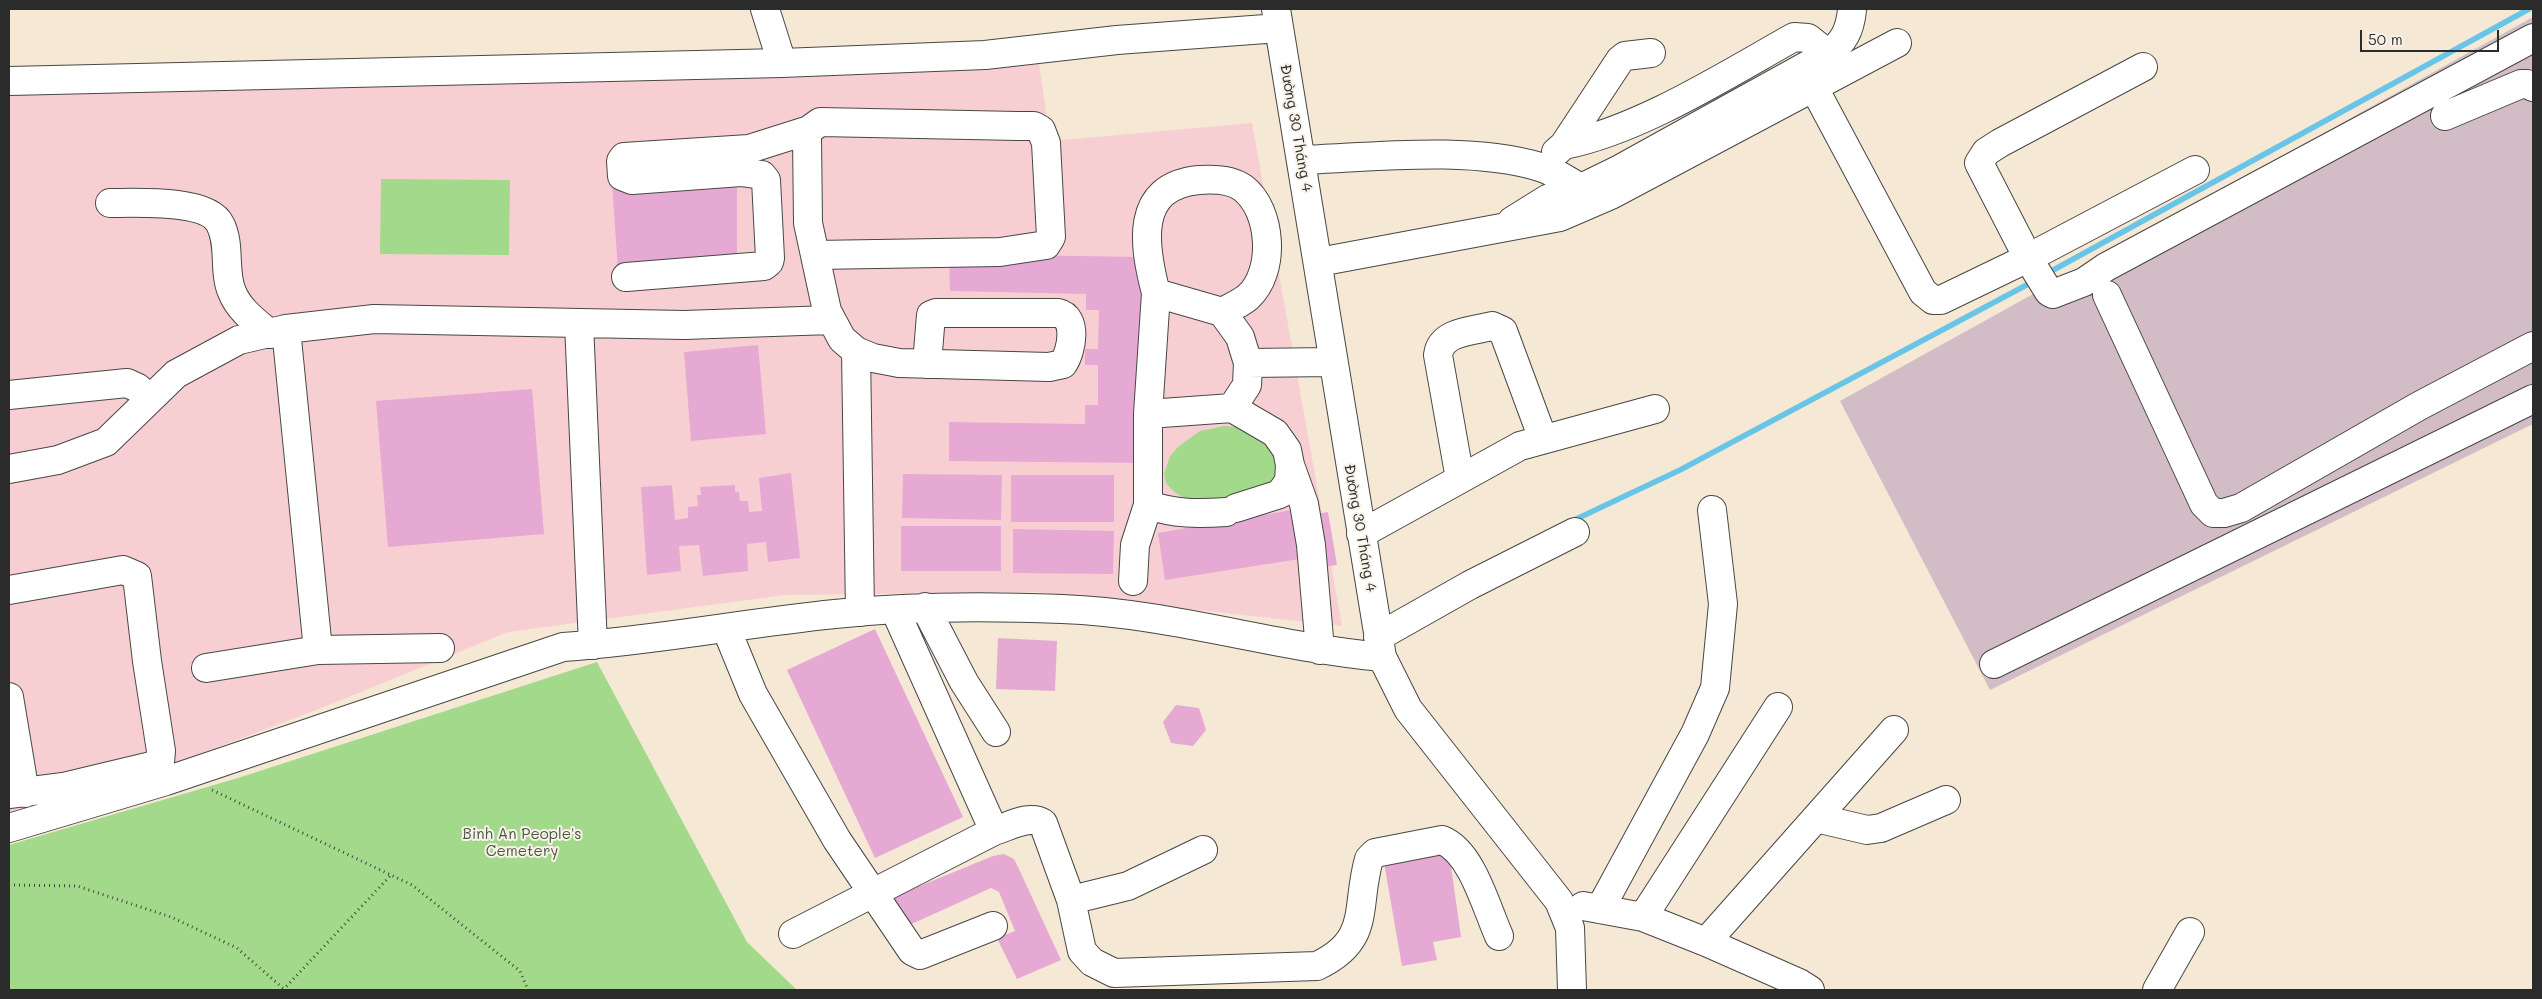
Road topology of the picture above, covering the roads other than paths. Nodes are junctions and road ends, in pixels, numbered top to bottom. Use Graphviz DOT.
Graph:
graph roads {
  1 [pos="765,9"];
  2 [pos="1852,10"];
  3 [pos="1278,18"];
  4 [pos="2533,38"];
  5 [pos="1897,43"];
  6 [pos="1651,53"];
  7 [pos="1828,54"];
  8 [pos="782,63"];
  9 [pos="2143,67"];
  10 [pos="9,81"];
  11 [pos="1813,86"];
  12 [pos="2533,87"];
  13 [pos="2445,116"];
  14 [pos="809,130"];
  15 [pos="1564,145"];
  16 [pos="1302,160"];
  17 [pos="1541,168"];
  18 [pos="2196,170"];
  19 [pos="1581,188"];
  20 [pos="110,203"];
  21 [pos="1501,228"];
  22 [pos="815,255"];
  23 [pos="1318,262"];
  24 [pos="2035,270"];
  25 [pos="626,277"];
  26 [pos="1156,293"];
  27 [pos="2107,295"];
  28 [pos="1222,312"];
  29 [pos="831,320"];
  30 [pos="579,323"];
  31 [pos="278,332"];
  32 [pos="2533,346"];
  33 [pos="856,351"];
  34 [pos="1332,362"];
  35 [pos="1248,363"];
  36 [pos="927,364"];
  37 [pos="9,395"];
  38 [pos="149,398"];
  39 [pos="2533,398"];
  40 [pos="2419,406"];
  41 [pos="1232,408"];
  42 [pos="1655,409"];
  43 [pos="1148,414"];
  44 [pos="1543,439"];
  45 [pos="2438,445"];
  46 [pos="1290,465"];
  47 [pos="9,469"];
  48 [pos="1460,479"];
  49 [pos="1148,505"];
  50 [pos="1712,510"];
  51 [pos="1575,532"];
  52 [pos="1361,534"];
  53 [pos="1133,581"];
  54 [pos="9,590"];
  55 [pos="925,607"];
  56 [pos="895,610"];
  57 [pos="860,612"];
  58 [pos="726,628"];
  59 [pos="593,645"];
  60 [pos="1380,647"];
  61 [pos="440,648"];
  62 [pos="318,650"];
  63 [pos="1320,650"];
  64 [pos="1994,664"];
  65 [pos="206,668"];
  66 [pos="9,697"];
  67 [pos="1778,707"];
  68 [pos="1894,730"];
  69 [pos="996,732"];
  70 [pos="17,793"];
  71 [pos="1946,800"];
  72 [pos="1816,818"];
  73 [pos="9,828"];
  74 [pos="994,831"];
  75 [pos="1203,850"];
  76 [pos="874,892"];
  77 [pos="1071,900"];
  78 [pos="1559,901"];
  79 [pos="1600,909"];
  80 [pos="1643,917"];
  81 [pos="992,926"];
  82 [pos="2190,932"];
  83 [pos="793,934"];
  84 [pos="1499,936"];
  85 [pos="1706,942"];
  86 [pos="1572,990"];
  87 [pos="1810,990"];
  88 [pos="2157,990"];
  1 -- 8 [label="street"];
  2 -- 7 [label="street"];
  3 -- 8 [label="street"];
  3 -- 16 [label="street, Đường 30 Tháng 4"];
  4 -- 24 [label="street"];
  5 -- 11 [label="street"];
  6 -- 15 [label="street"];
  7 -- 15 [label="street"];
  7 -- 19 [label="street"];
  8 -- 10 [label="street"];
  9 -- 24 [label="street"];
  11 -- 21 [label="street"];
  11 -- 24 [label="street"];
  12 -- 13 [label="street"];
  14 -- 22 [label="street"];
  14 -- 22 [label="street"];
  14 -- 25 [label="street"];
  15 -- 17 [label="street"];
  16 -- 17 [label="street"];
  16 -- 23 [label="street, Đường 30 Tháng 4"];
  17 -- 19 [label="street"];
  18 -- 24 [label="street"];
  19 -- 21 [label="street"];
  20 -- 31 [label="street"];
  21 -- 23 [label="street"];
  22 -- 29 [label="street"];
  23 -- 34 [label="street, Đường 30 Tháng 4"];
  26 -- 28 [label="street"];
  26 -- 28 [label="street"];
  26 -- 43 [label="street"];
  27 -- 40 [label="street"];
  28 -- 35 [label="street"];
  29 -- 30 [label="street"];
  29 -- 33 [label="street"];
  30 -- 31 [label="street"];
  30 -- 59 [label="street"];
  31 -- 38 [label="street"];
  31 -- 62 [label="street"];
  32 -- 40 [label="street"];
  33 -- 36 [label="street"];
  33 -- 57 [label="street"];
  34 -- 35 [label="street"];
  34 -- 52 [label="street, Đường 30 Tháng 4"];
  35 -- 41 [label="street"];
  36 -- 36 [label="street"];
  37 -- 38 [label="street"];
  38 -- 47 [label="street"];
  39 -- 45 [label="street"];
  40 -- 45 [label="street"];
  41 -- 43 [label="street"];
  41 -- 46 [label="street"];
  42 -- 44 [label="street"];
  43 -- 49 [label="street"];
  44 -- 48 [label="street"];
  44 -- 48 [label="street"];
  45 -- 64 [label="street"];
  46 -- 49 [label="street"];
  46 -- 63 [label="street"];
  48 -- 52 [label="street"];
  49 -- 53 [label="street"];
  50 -- 79 [label="street"];
  51 -- 60 [label="street"];
  52 -- 60 [label="street, Đường 30 Tháng 4"];
  54 -- 70 [label="street"];
  55 -- 56 [label="street"];
  55 -- 63 [label="street"];
  55 -- 69 [label="street"];
  56 -- 57 [label="street"];
  56 -- 74 [label="street"];
  57 -- 58 [label="street"];
  58 -- 59 [label="street"];
  58 -- 76 [label="street"];
  59 -- 73 [label="street"];
  60 -- 63 [label="street"];
  60 -- 78 [label="street, Đường 30 Tháng 4"];
  61 -- 62 [label="street"];
  62 -- 65 [label="street"];
  66 -- 70 [label="street"];
  67 -- 80 [label="street"];
  68 -- 72 [label="street"];
  71 -- 72 [label="street"];
  72 -- 85 [label="street"];
  74 -- 76 [label="street"];
  74 -- 77 [label="street"];
  75 -- 77 [label="street"];
  76 -- 81 [label="street"];
  76 -- 83 [label="street"];
  77 -- 84 [label="street"];
  78 -- 79 [label="street"];
  78 -- 86 [label="street, Đường 30 Tháng 4"];
  79 -- 80 [label="street"];
  80 -- 85 [label="street"];
  82 -- 88 [label="street"];
  85 -- 87 [label="street"];
}
